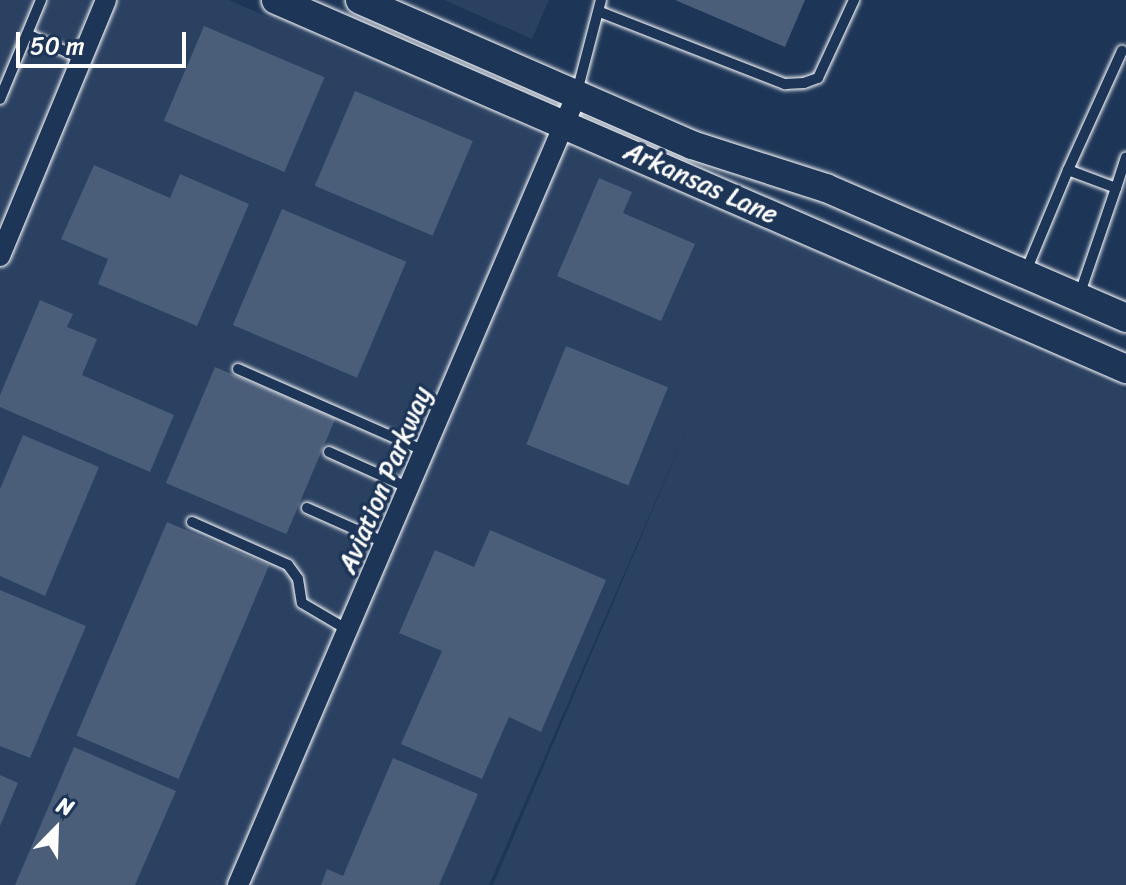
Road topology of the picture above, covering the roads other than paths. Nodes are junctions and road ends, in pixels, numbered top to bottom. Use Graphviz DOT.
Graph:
graph roads {
  1 [pos="41,0"];
  2 [pos="106,0"];
  3 [pos="276,0"];
  4 [pos="360,0"];
  5 [pos="601,0"];
  6 [pos="854,0"];
  7 [pos="394,6"];
  8 [pos="600,12"];
  9 [pos="27,34"];
  10 [pos="1122,51"];
  11 [pos="82,59"];
  12 [pos="577,94"];
  13 [pos="0,99"];
  14 [pos="566,124"];
  15 [pos="1126,158"];
  16 [pos="1068,170"];
  17 [pos="1116,188"];
  18 [pos="0,256"];
  19 [pos="1025,273"];
  20 [pos="1078,297"];
  21 [pos="1126,318"];
  22 [pos="238,369"];
  23 [pos="1126,369"];
  24 [pos="425,451"];
  25 [pos="329,452"];
  26 [pos="409,488"];
  27 [pos="307,508"];
  28 [pos="192,522"];
  29 [pos="386,543"];
  30 [pos="348,630"];
  31 [pos="238,885"];
  1 -- 9 [label="lane"];
  2 -- 11 [label="street"];
  3 -- 14 [label="main road, Arkansas Lane"];
  4 -- 7 [label="main road, Arkansas Lane"];
  5 -- 8 [label="lane"];
  6 -- 8 [label="lane"];
  7 -- 12 [label="main road, Arkansas Lane"];
  8 -- 12 [label="lane"];
  9 -- 11 [label="lane"];
  9 -- 13 [label="lane"];
  10 -- 16 [label="lane"];
  11 -- 18 [label="street"];
  12 -- 14 [label="street, Aviation Parkway"];
  12 -- 19 [label="main road, Arkansas Lane"];
  14 -- 23 [label="main road, Arkansas Lane"];
  14 -- 24 [label="street, Aviation Parkway"];
  15 -- 17 [label="lane"];
  16 -- 17 [label="lane"];
  16 -- 19 [label="lane"];
  17 -- 20 [label="lane"];
  19 -- 20 [label="main road, Arkansas Lane"];
  20 -- 21 [label="main road, Arkansas Lane"];
  22 -- 24 [label="lane"];
  24 -- 26 [label="street, Aviation Parkway"];
  25 -- 26 [label="lane"];
  26 -- 29 [label="street, Aviation Parkway"];
  27 -- 29 [label="lane"];
  28 -- 30 [label="lane"];
  29 -- 30 [label="street, Aviation Parkway"];
  30 -- 31 [label="street, Aviation Parkway"];
}
